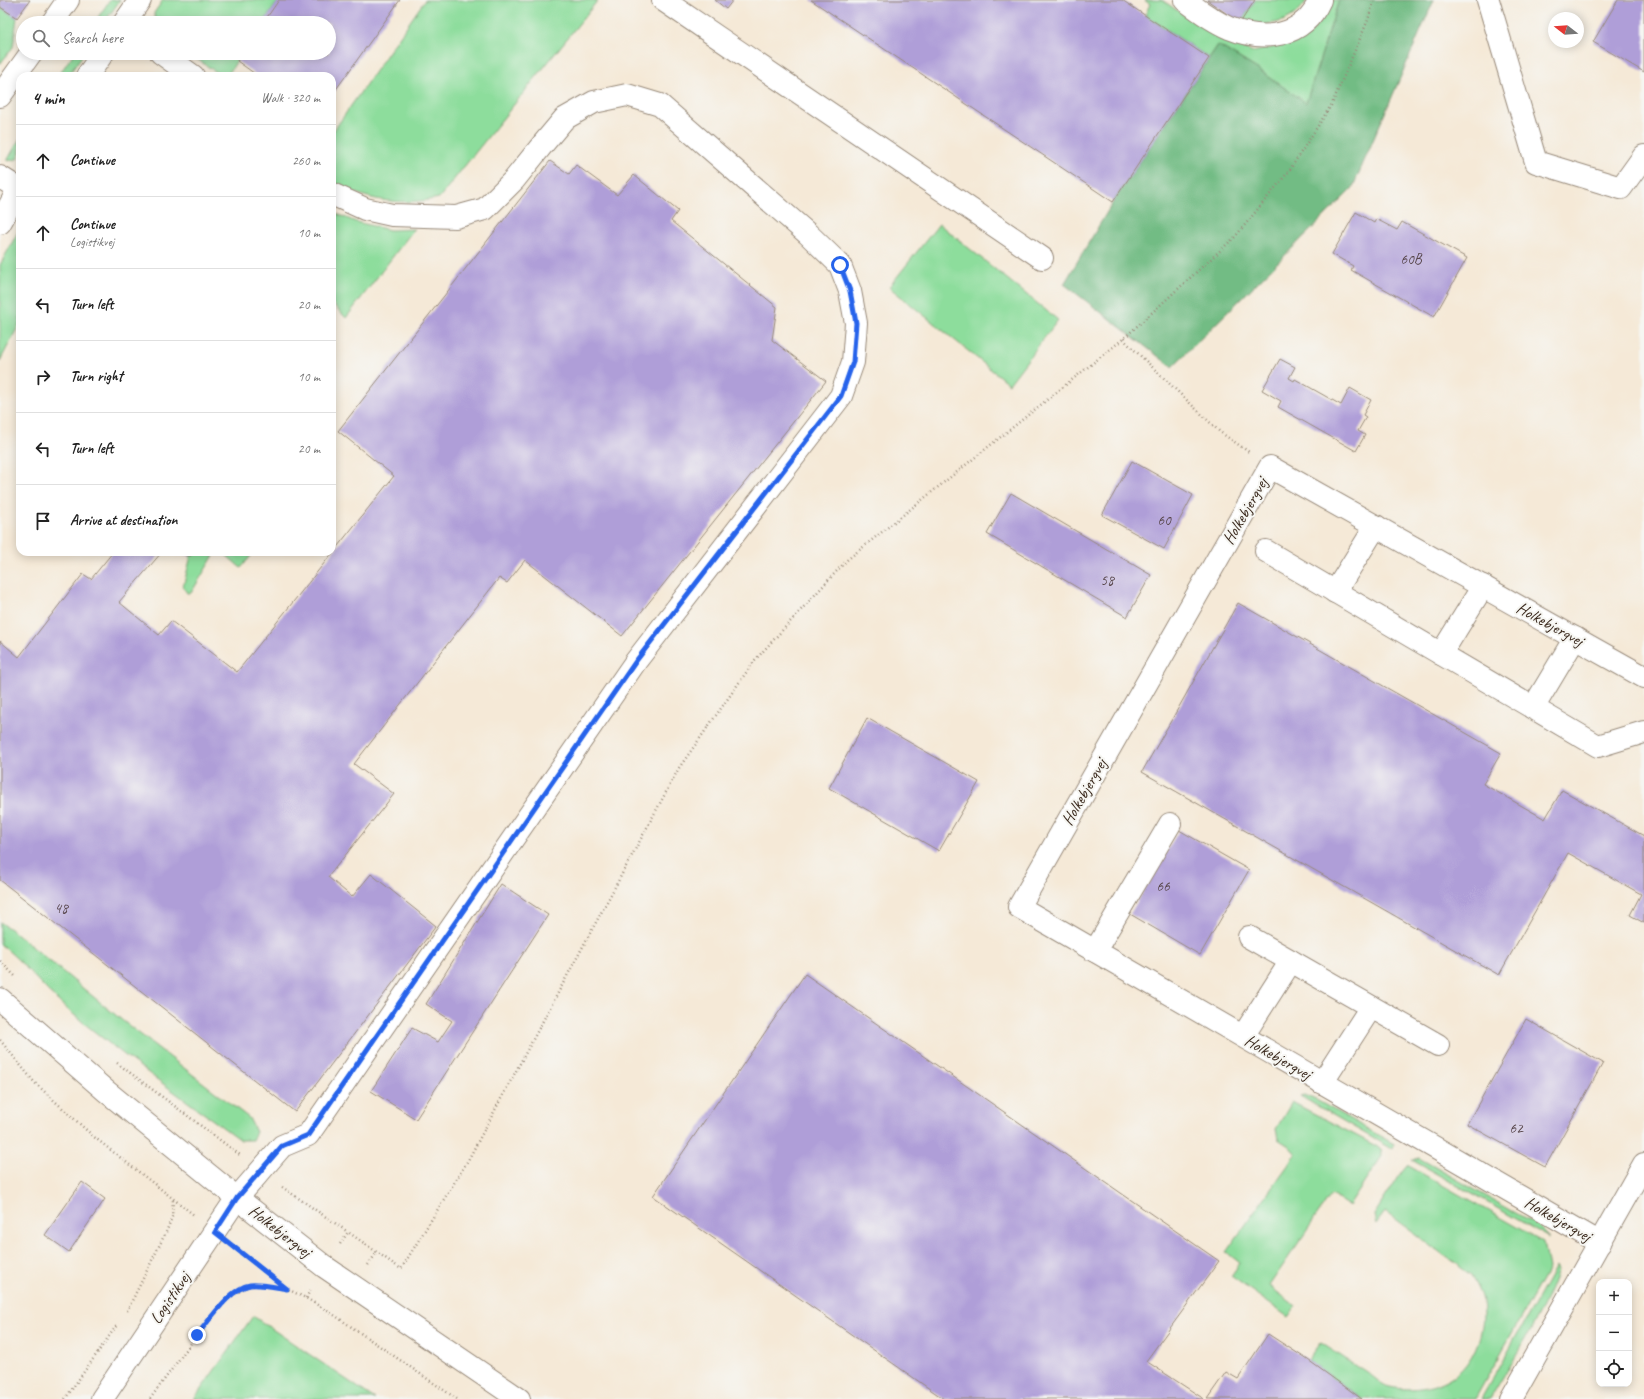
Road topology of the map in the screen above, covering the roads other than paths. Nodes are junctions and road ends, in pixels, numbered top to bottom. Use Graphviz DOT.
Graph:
graph roads {
  1 [pos="68,0"];
  2 [pos="140,0"];
  3 [pos="663,0"];
  4 [pos="1185,0"];
  5 [pos="1320,0"];
  6 [pos="1488,0"];
  7 [pos="57,16"];
  8 [pos="129,16"];
  9 [pos="26,60"];
  10 [pos="98,60"];
  11 [pos="171,60"];
  12 [pos="17,72"];
  13 [pos="90,72"];
  14 [pos="187,72"];
  15 [pos="16,74"];
  16 [pos="0,96"];
  17 [pos="1644,156"];
  18 [pos="0,176"];
  19 [pos="16,186"];
  20 [pos="16,194"];
  21 [pos="336,196"];
  22 [pos="0,223"];
  23 [pos="1042,258"];
  24 [pos="1376,526"];
  25 [pos="1266,552"];
  26 [pos="1483,586"];
  27 [pos="1335,592"];
  28 [pos="1575,638"];
  29 [pos="1441,654"];
  30 [pos="1644,677"];
  31 [pos="1533,708"];
  32 [pos="1644,732"];
  33 [pos="1170,824"];
  34 [pos="1250,937"];
  35 [pos="1095,951"];
  36 [pos="1291,961"];
  37 [pos="0,999"];
  38 [pos="1371,1007"];
  39 [pos="1243,1036"];
  40 [pos="1438,1045"];
  41 [pos="1322,1083"];
  42 [pos="1644,1164"];
  43 [pos="237,1198"];
  44 [pos="1600,1243"];
  45 [pos="102,1399"];
  46 [pos="519,1399"];
  47 [pos="1511,1399"];
  1 -- 7 [label="street"];
  2 -- 8 [label="street"];
  3 -- 23 [label="street"];
  4 -- 5 [label="street"];
  6 -- 17 [label="street"];
  9 -- 12 [label="street"];
  10 -- 13 [label="street"];
  11 -- 14 [label="street"];
  15 -- 16 [label="street"];
  18 -- 19 [label="street"];
  20 -- 22 [label="street"];
  21 -- 43 [label="street, Logistikvej"];
  24 -- 26 [label="street, Holkebjergvej"];
  24 -- 27 [label="street"];
  24 -- 35 [label="street, Holkebjergvej"];
  25 -- 27 [label="street"];
  26 -- 28 [label="street, Holkebjergvej"];
  26 -- 29 [label="street"];
  27 -- 29 [label="street"];
  28 -- 30 [label="street, Holkebjergvej"];
  28 -- 31 [label="street"];
  29 -- 31 [label="street"];
  31 -- 32 [label="street"];
  33 -- 35 [label="street"];
  34 -- 36 [label="street"];
  35 -- 39 [label="street, Holkebjergvej"];
  36 -- 38 [label="street"];
  36 -- 39 [label="street"];
  37 -- 43 [label="street, Holkebjergvej"];
  38 -- 40 [label="street"];
  38 -- 41 [label="street"];
  39 -- 41 [label="street, Holkebjergvej"];
  41 -- 44 [label="street, Holkebjergvej"];
  42 -- 44 [label="street, Holkebjergvej"];
  43 -- 45 [label="street, Logistikvej"];
  43 -- 46 [label="street, Holkebjergvej"];
  44 -- 47 [label="street, Holkebjergvej"];
}
